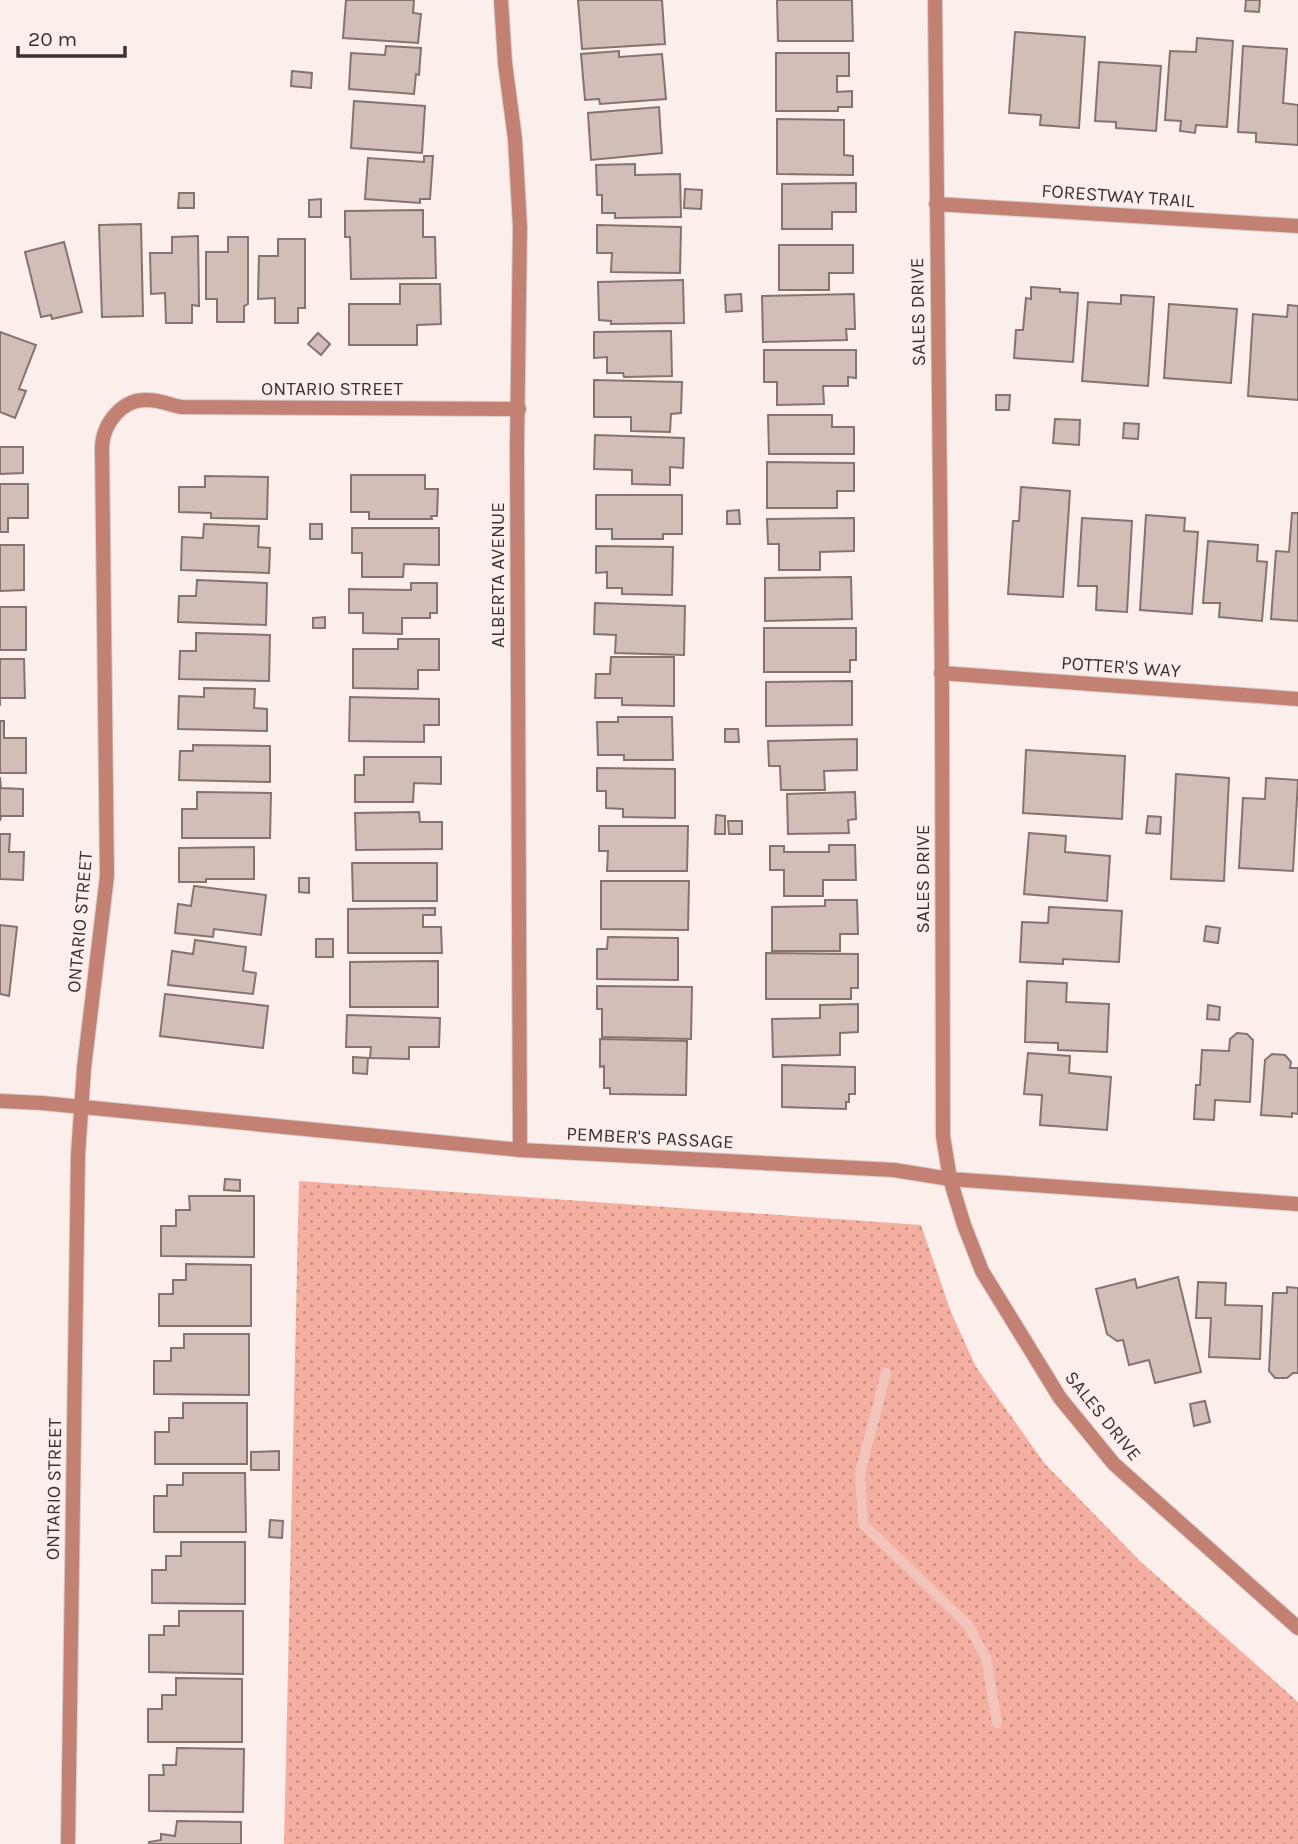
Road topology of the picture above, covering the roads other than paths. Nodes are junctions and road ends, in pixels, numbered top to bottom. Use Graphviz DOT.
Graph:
graph roads {
  1 [pos="501,0"];
  2 [pos="935,0"];
  3 [pos="936,204"];
  4 [pos="1298,226"];
  5 [pos="519,409"];
  6 [pos="941,673"];
  7 [pos="1298,699"];
  8 [pos="0,1101"];
  9 [pos="81,1107"];
  10 [pos="520,1150"];
  11 [pos="950,1179"];
  12 [pos="1298,1204"];
  13 [pos="1298,1629"];
  14 [pos="68,1844"];
  1 -- 5 [label="street, ALBERTA AVENUE"];
  2 -- 3 [label="street, SALES DRIVE"];
  3 -- 4 [label="street, FORESTWAY TRAIL"];
  3 -- 6 [label="street, SALES DRIVE"];
  5 -- 9 [label="street, ONTARIO STREET"];
  5 -- 10 [label="street, ALBERTA AVENUE"];
  6 -- 7 [label="street, POTTER'S WAY"];
  6 -- 11 [label="street, SALES DRIVE"];
  8 -- 9 [label="street, PEMBER'S PASSAGE"];
  9 -- 10 [label="street, PEMBER'S PASSAGE"];
  9 -- 14 [label="street, ONTARIO STREET"];
  10 -- 11 [label="street, PEMBER'S PASSAGE"];
  11 -- 12 [label="street, PEMBER'S PASSAGE"];
  11 -- 13 [label="street, SALES DRIVE"];
}
